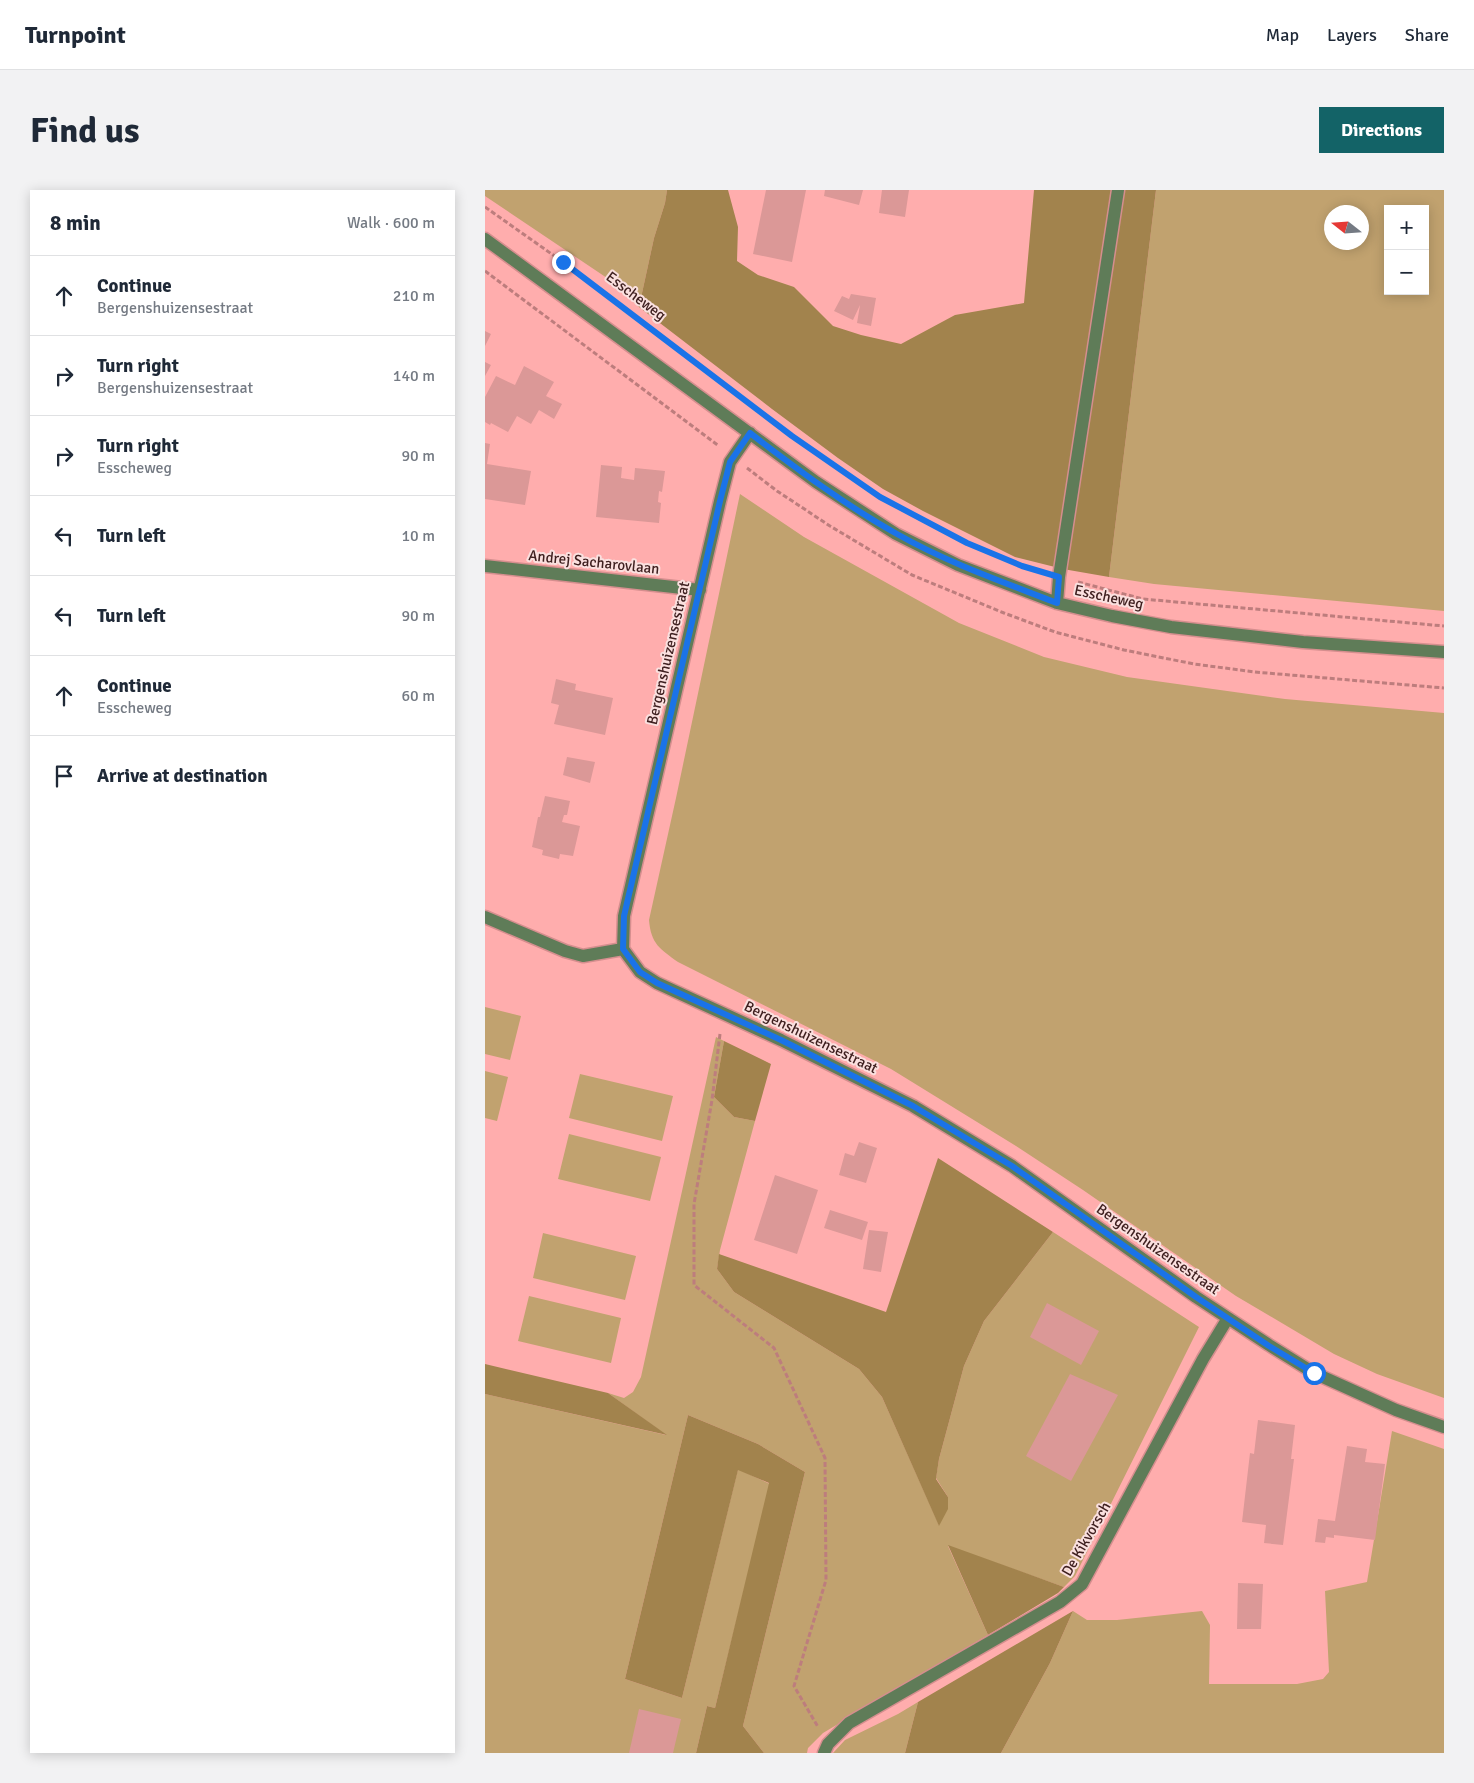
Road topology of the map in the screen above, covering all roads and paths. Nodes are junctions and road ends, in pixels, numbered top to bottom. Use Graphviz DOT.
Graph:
graph roads {
  1 [pos="1118,190"];
  2 [pos="485,207"];
  3 [pos="485,238"];
  4 [pos="485,271"];
  5 [pos="750,433"];
  6 [pos="733,458"];
  7 [pos="485,566"];
  8 [pos="1059,577"];
  9 [pos="700,590"];
  10 [pos="1057,603"];
  11 [pos="1444,626"];
  12 [pos="1444,652"];
  13 [pos="485,917"];
  14 [pos="623,949"];
  15 [pos="722,1012"];
  16 [pos="1228,1318"];
  17 [pos="1444,1427"];
  18 [pos="826,1749"];
  1 -- 8 [label="street"];
  2 -- 8 [label="path, Esscheweg"];
  3 -- 5 [label="street, Esscheweg"];
  4 -- 6 [label="path"];
  5 -- 6 [label="street, Bergenshuizensestraat"];
  5 -- 10 [label="street, Esscheweg"];
  6 -- 9 [label="street, Bergenshuizensestraat"];
  7 -- 9 [label="street, Andrej Sacharovlaan"];
  8 -- 10 [label="street"];
  8 -- 11 [label="path, Esscheweg"];
  9 -- 14 [label="street, Bergenshuizensestraat"];
  10 -- 12 [label="street, Esscheweg"];
  13 -- 14 [label="street"];
  14 -- 15 [label="street, Bergenshuizensestraat"];
  15 -- 16 [label="street, Bergenshuizensestraat"];
  15 -- 18 [label="path"];
  16 -- 17 [label="street, Bergenshuizensestraat"];
  16 -- 18 [label="street, De Kikvorsch"];
}
